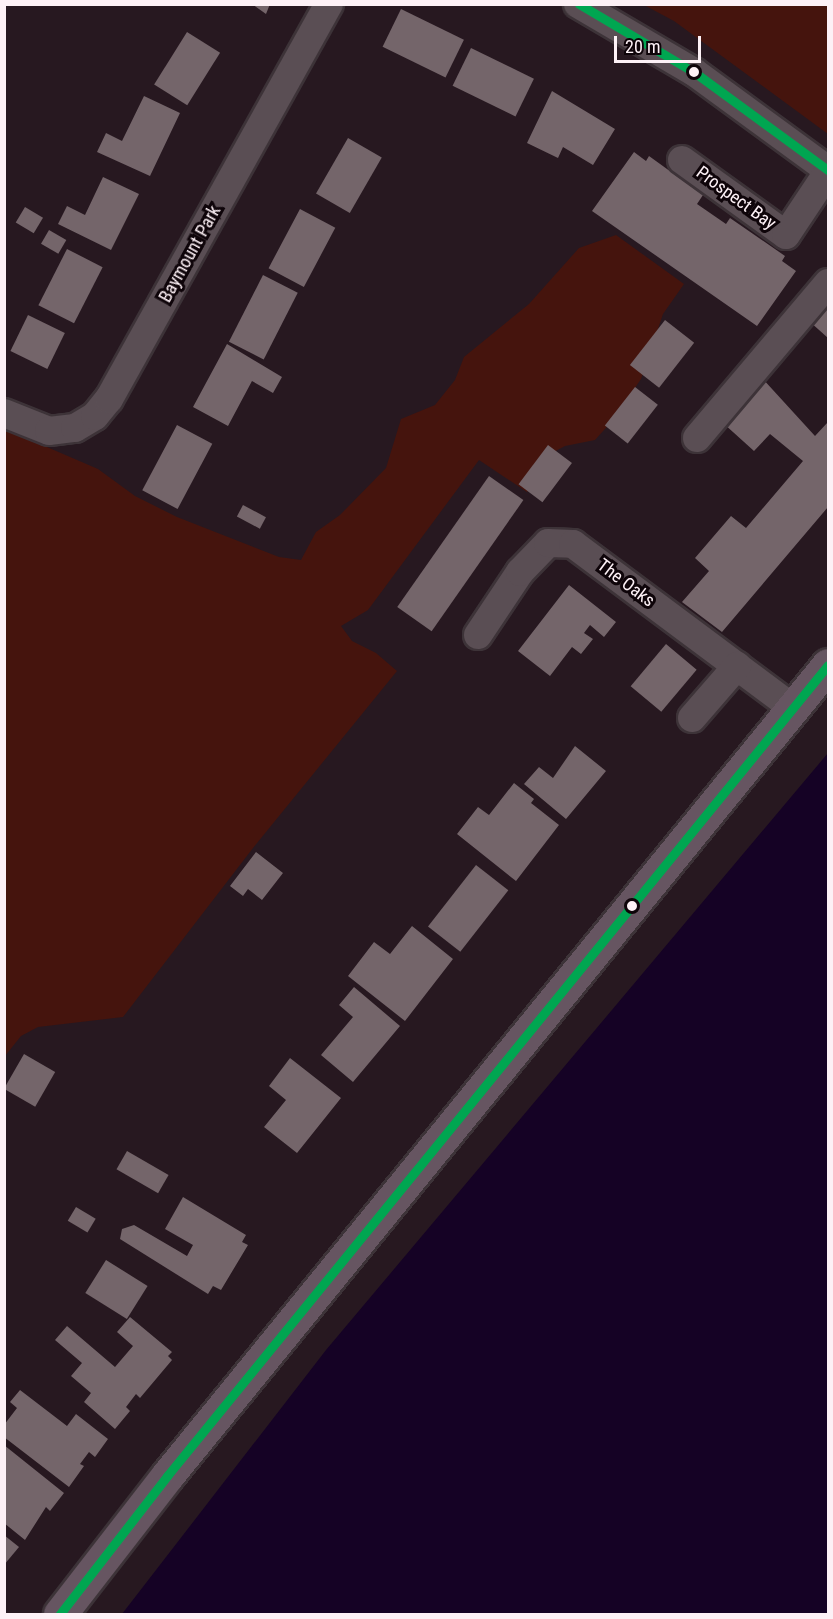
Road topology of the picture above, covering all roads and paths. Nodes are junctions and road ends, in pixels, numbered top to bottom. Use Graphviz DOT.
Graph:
graph roads {
  1 [pos="329,4"];
  2 [pos="578,4"];
  3 [pos="682,160"];
  4 [pos="828,171"];
  5 [pos="828,283"];
  6 [pos="4,413"];
  7 [pos="697,438"];
  8 [pos="478,635"];
  9 [pos="828,664"];
  10 [pos="737,666"];
  11 [pos="792,706"];
  12 [pos="692,718"];
  13 [pos="60,1614"];
  1 -- 6 [label="street, Baymount Park"];
  2 -- 4 [label="street"];
  3 -- 4 [label="street, Prospect Bay"];
  5 -- 7 [label="street"];
  8 -- 10 [label="street, The Oaks"];
  9 -- 11 [label="main road"];
  10 -- 11 [label="street, The Oaks"];
  10 -- 12 [label="street"];
  11 -- 13 [label="main road"];
}
